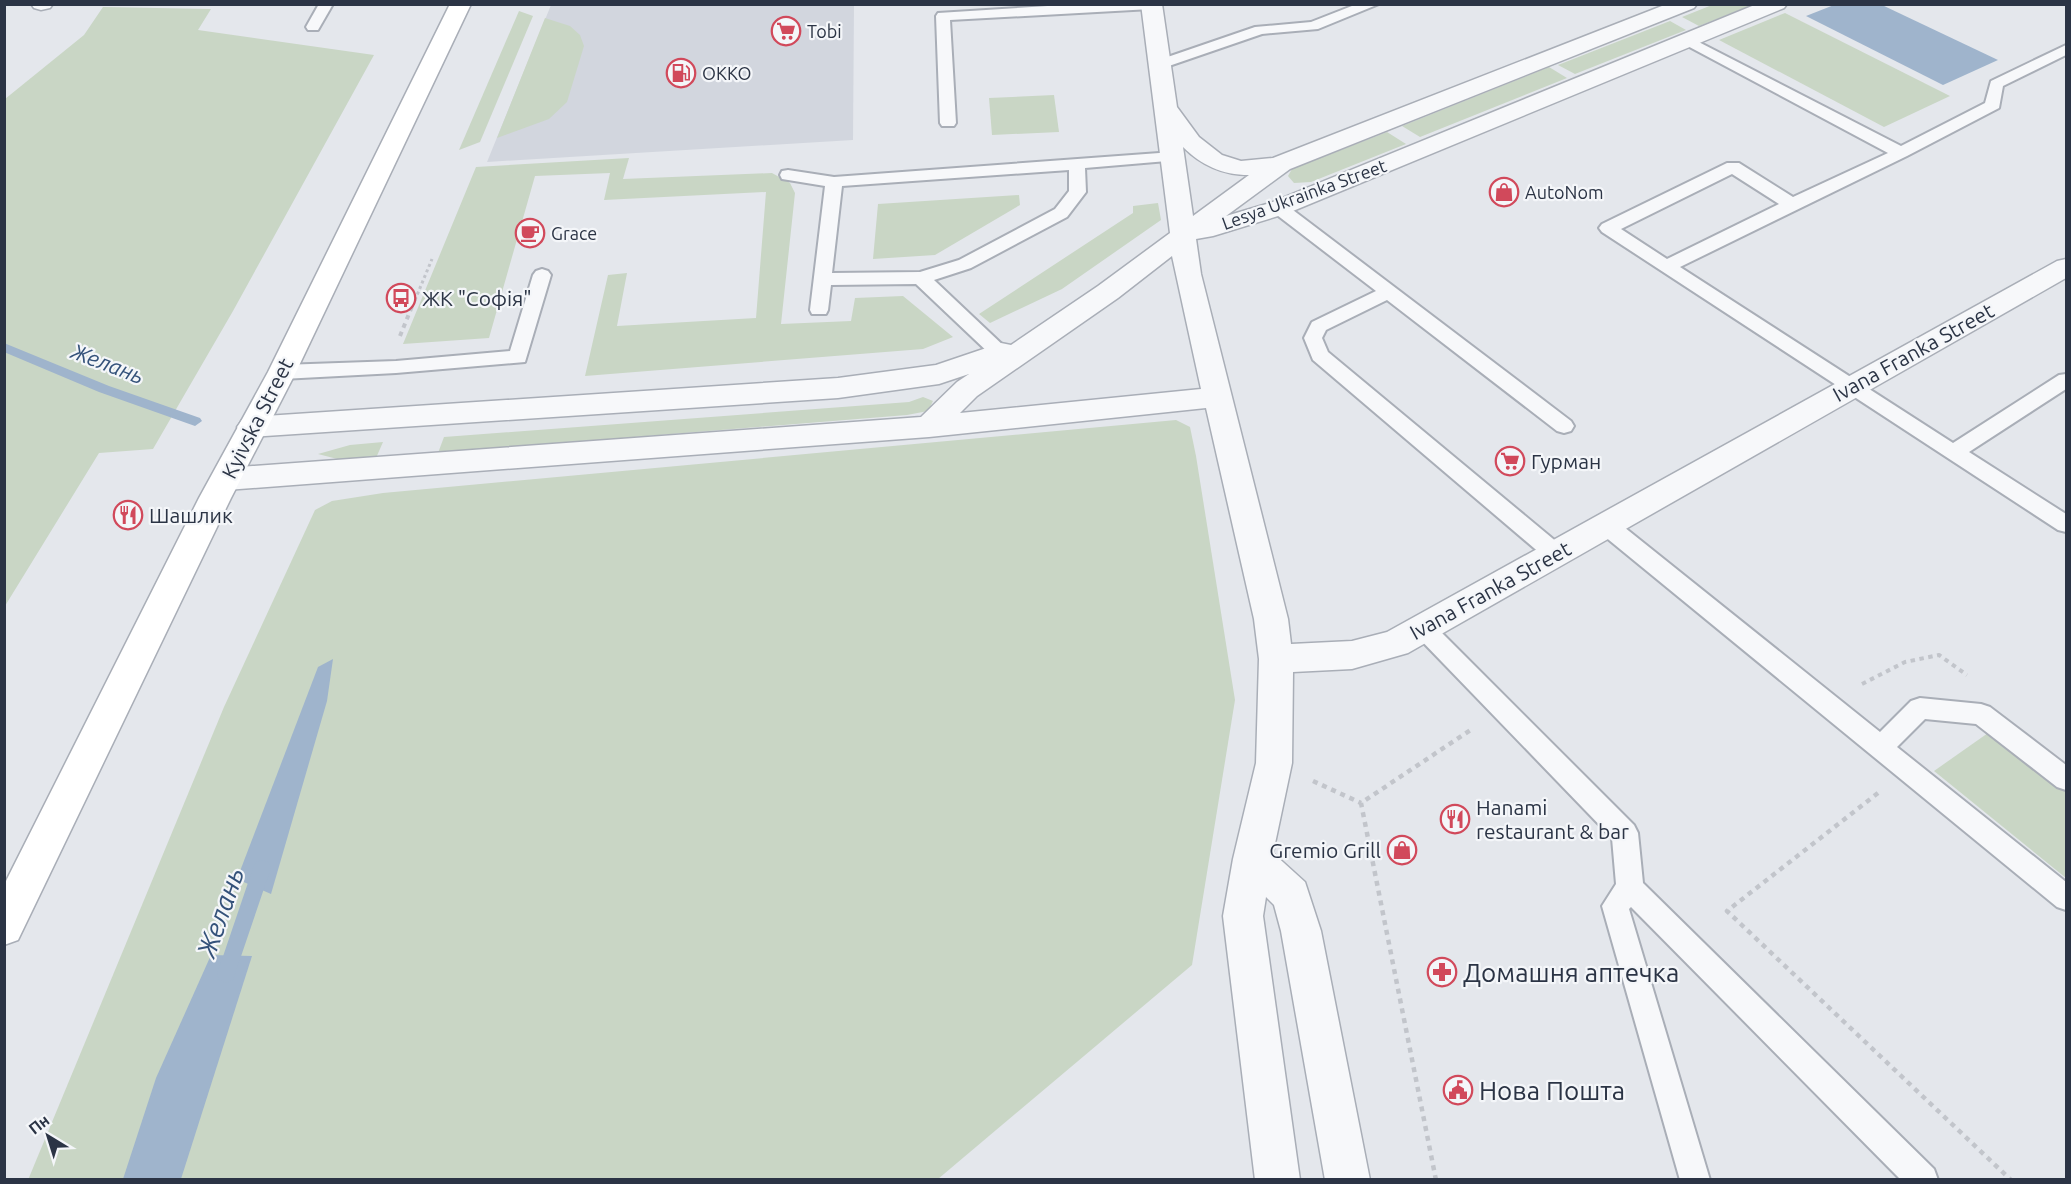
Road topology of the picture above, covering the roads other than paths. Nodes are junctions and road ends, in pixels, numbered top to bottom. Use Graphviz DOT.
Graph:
graph roads {
  1 [pos="326,4"];
  2 [pos="461,4"];
  3 [pos="1372,4"];
  4 [pos="1687,4"];
  5 [pos="1777,4"];
  6 [pos="1151,5"];
  7 [pos="313,27"];
  8 [pos="1687,40"];
  9 [pos="2067,49"];
  10 [pos="1161,64"];
  11 [pos="1167,107"];
  12 [pos="948,123"];
  13 [pos="1901,153"];
  14 [pos="1173,157"];
  15 [pos="1077,164"];
  16 [pos="1278,165"];
  17 [pos="788,175"];
  18 [pos="834,182"];
  19 [pos="1313,194"];
  20 [pos="1792,204"];
  21 [pos="1279,208"];
  22 [pos="1182,238"];
  23 [pos="1667,267"];
  24 [pos="2067,267"];
  25 [pos="542,275"];
  26 [pos="921,278"];
  27 [pos="823,279"];
  28 [pos="1389,292"];
  29 [pos="819,310"];
  30 [pos="1036,339"];
  31 [pos="999,352"];
  32 [pos="282,372"];
  33 [pos="2067,380"];
  34 [pos="1851,387"];
  35 [pos="1217,397"];
  36 [pos="1564,426"];
  37 [pos="252,427"];
  38 [pos="929,427"];
  39 [pos="1953,452"];
  40 [pos="226,479"];
  41 [pos="2067,524"];
  42 [pos="1606,525"];
  43 [pos="1556,554"];
  44 [pos="1423,628"];
  45 [pos="1275,659"];
  46 [pos="1881,747"];
  47 [pos="2067,779"];
  48 [pos="1252,859"];
  49 [pos="1630,888"];
  50 [pos="2067,898"];
  51 [pos="4,927"];
  52 [pos="1278,1179"];
  53 [pos="1348,1179"];
  54 [pos="1695,1179"];
  55 [pos="1923,1179"];
  1 -- 7 [label="lane"];
  2 -- 32 [label="main road, Kyivska Street"];
  3 -- 10 [label="lane"];
  4 -- 16 [label="street, Lesya Ukrainka Street"];
  5 -- 8 [label="street, Lesya Ukrainka Street"];
  6 -- 10 [label="street"];
  6 -- 12 [label="lane"];
  8 -- 13 [label="lane"];
  8 -- 19 [label="street, Lesya Ukrainka Street"];
  9 -- 13 [label="lane"];
  10 -- 11 [label="street"];
  11 -- 14 [label="street"];
  11 -- 16 [label="street"];
  13 -- 20 [label="lane"];
  14 -- 15 [label="lane"];
  14 -- 22 [label="street"];
  15 -- 18 [label="lane"];
  15 -- 26 [label="lane"];
  16 -- 19 [label="street"];
  16 -- 22 [label="street, Lesya Ukrainka Street"];
  17 -- 18 [label="lane"];
  18 -- 27 [label="lane"];
  19 -- 21 [label="street, Lesya Ukrainka Street"];
  20 -- 23 [label="lane"];
  20 -- 23 [label="lane"];
  21 -- 22 [label="street, Lesya Ukrainka Street"];
  21 -- 28 [label="lane"];
  22 -- 30 [label="street"];
  22 -- 35 [label="street"];
  23 -- 34 [label="lane"];
  24 -- 34 [label="street, Ivana Franka Street"];
  25 -- 32 [label="lane"];
  26 -- 27 [label="lane"];
  26 -- 31 [label="lane"];
  27 -- 29 [label="lane"];
  28 -- 36 [label="lane"];
  28 -- 43 [label="lane"];
  30 -- 31 [label="street"];
  30 -- 38 [label="street"];
  31 -- 37 [label="street"];
  32 -- 37 [label="main road, Kyivska Street"];
  33 -- 39 [label="lane"];
  34 -- 39 [label="lane"];
  34 -- 42 [label="street, Ivana Franka Street"];
  35 -- 38 [label="street"];
  35 -- 45 [label="street"];
  37 -- 40 [label="main road, Kyivska Street"];
  38 -- 40 [label="street"];
  39 -- 41 [label="lane"];
  40 -- 51 [label="main road, Kyivska Street"];
  42 -- 43 [label="street, Ivana Franka Street"];
  42 -- 46 [label="lane"];
  43 -- 44 [label="street, Ivana Franka Street"];
  44 -- 45 [label="street, Ivana Franka Street"];
  44 -- 49 [label="lane"];
  45 -- 48 [label="street"];
  46 -- 47 [label="lane"];
  46 -- 50 [label="lane"];
  48 -- 52 [label="street"];
  48 -- 53 [label="street"];
  49 -- 54 [label="lane"];
  49 -- 55 [label="lane"];
}
